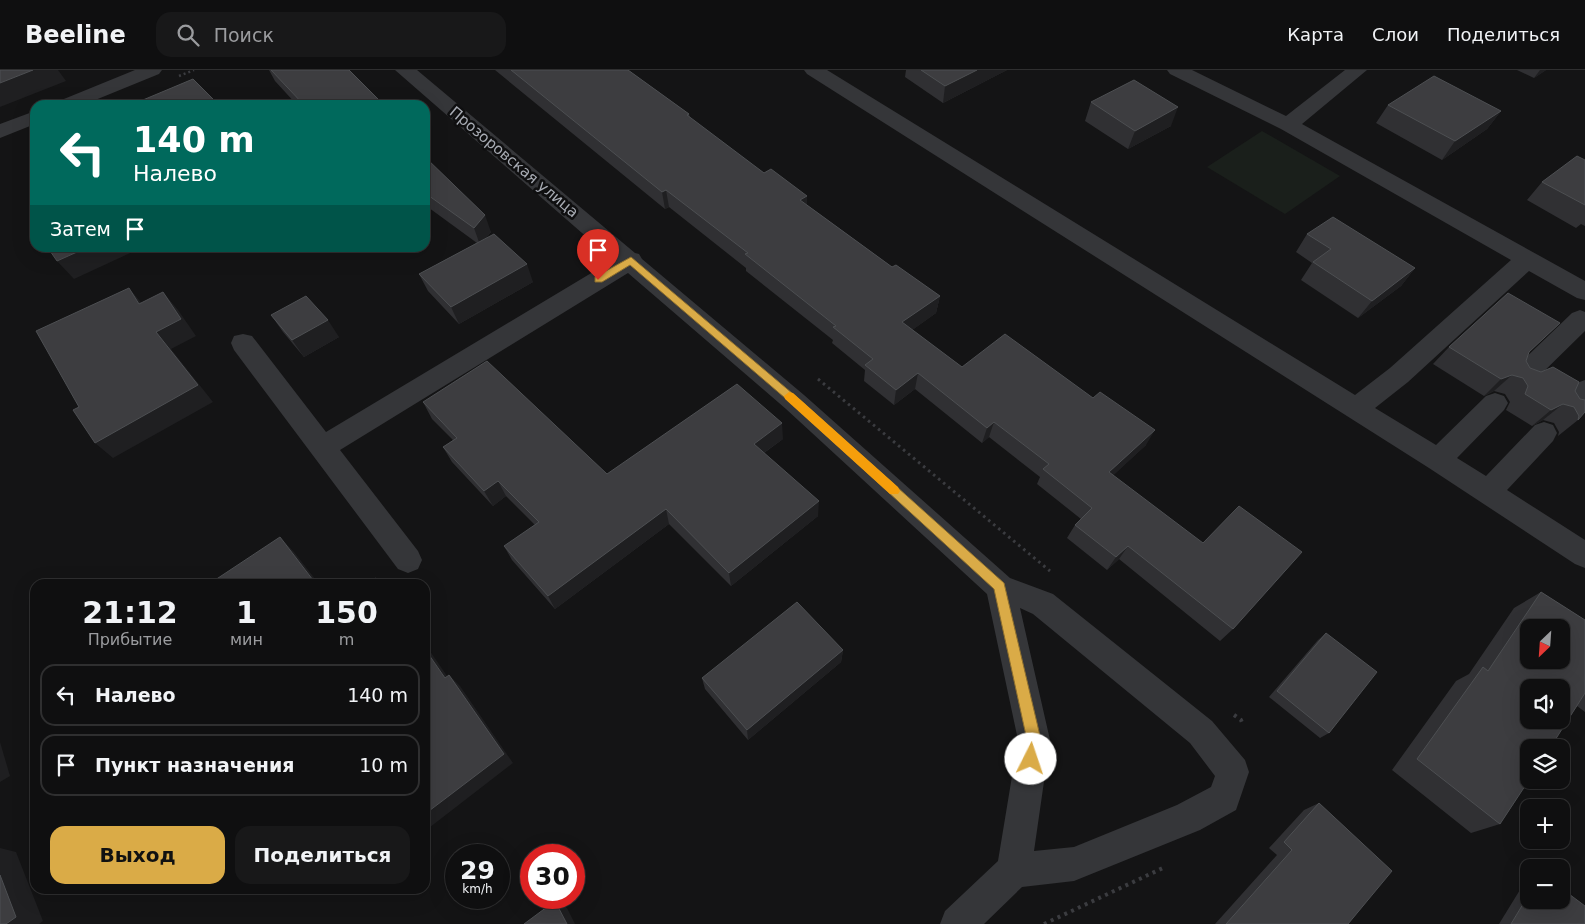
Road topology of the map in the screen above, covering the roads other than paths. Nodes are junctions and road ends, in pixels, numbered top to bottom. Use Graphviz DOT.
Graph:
graph roads {
  1 [pos="152,70"];
  2 [pos="405,70"];
  3 [pos="814,70"];
  4 [pos="1176,70"];
  5 [pos="1357,70"];
  6 [pos="78,100"];
  7 [pos="30,119"];
  8 [pos="1288,125"];
  9 [pos="0,132"];
  10 [pos="1527,259"];
  11 [pos="631,260"];
  12 [pos="1585,292"];
  13 [pos="1583,320"];
  14 [pos="243,343"];
  15 [pos="1522,376"];
  16 [pos="1495,403"];
  17 [pos="1356,408"];
  18 [pos="1544,434"];
  19 [pos="322,447"];
  20 [pos="1438,460"];
  21 [pos="1488,492"];
  22 [pos="1585,554"];
  23 [pos="408,560"];
  24 [pos="1000,587"];
  25 [pos="1014,870"];
  26 [pos="958,924"];
  1 -- 6 [label="street"];
  2 -- 11 [label="street, Прозоровская улица"];
  3 -- 17 [label="street"];
  4 -- 8 [label="street"];
  5 -- 8 [label="street"];
  7 -- 9 [label="street"];
  8 -- 10 [label="street"];
  10 -- 12 [label="street"];
  10 -- 17 [label="street"];
  11 -- 19 [label="street"];
  11 -- 24 [label="street, Прозоровская улица"];
  13 -- 15 [label="street"];
  14 -- 19 [label="street"];
  16 -- 20 [label="street"];
  17 -- 20 [label="street"];
  18 -- 21 [label="street"];
  19 -- 23 [label="street"];
  20 -- 21 [label="street"];
  21 -- 22 [label="street"];
  24 -- 25 [label="street"];
  24 -- 25 [label="street"];
  25 -- 26 [label="street"];
}
